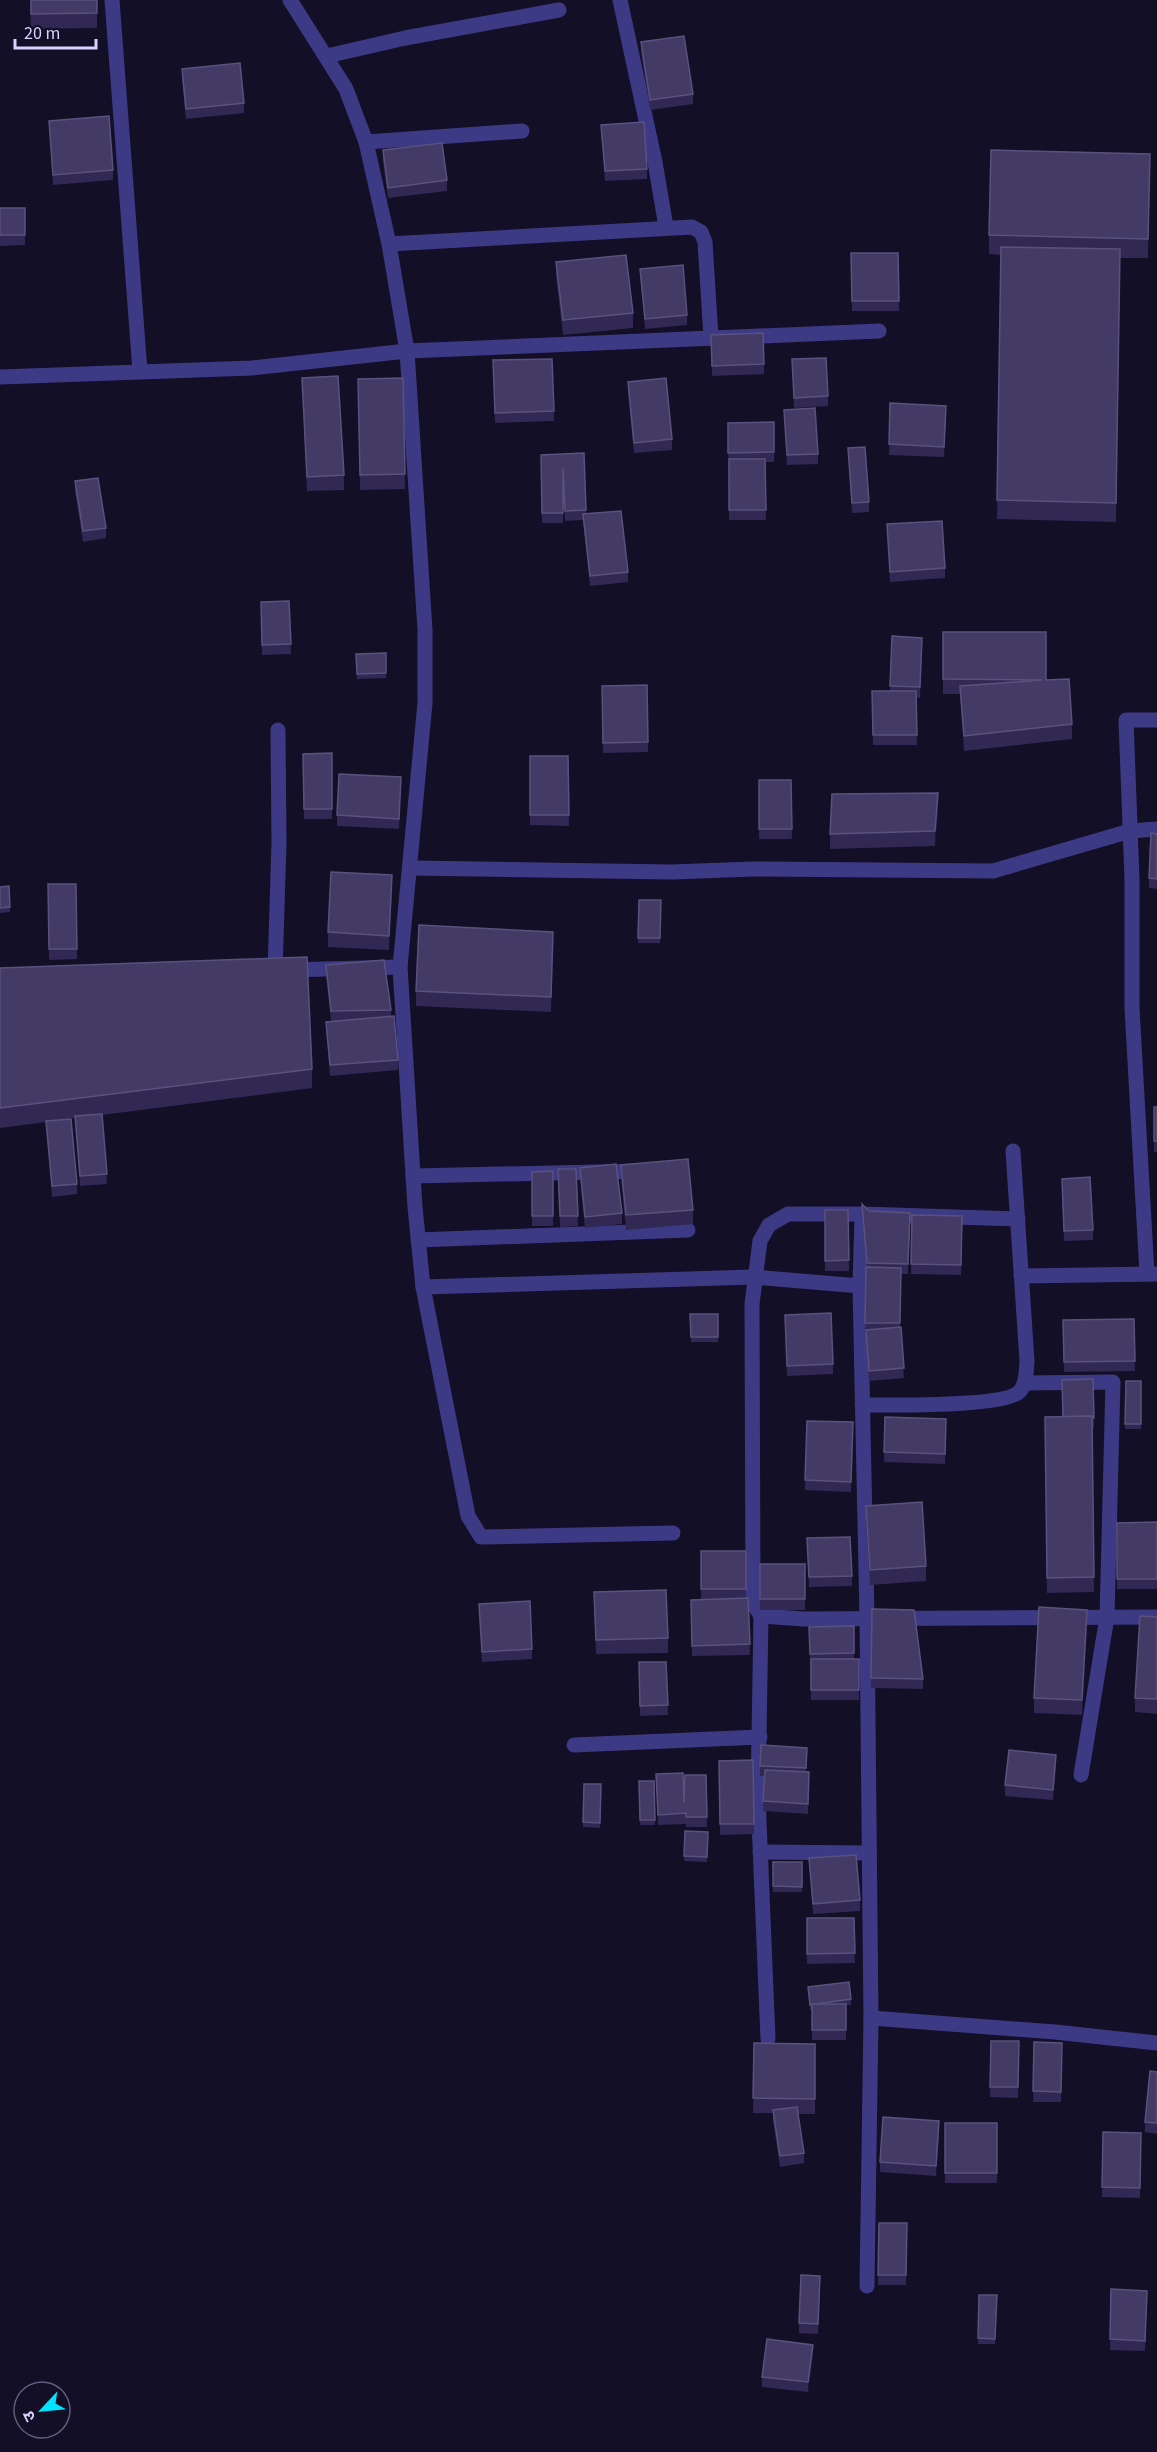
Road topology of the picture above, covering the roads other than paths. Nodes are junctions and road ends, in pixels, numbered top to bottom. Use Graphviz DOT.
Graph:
graph roads {
  1 [pos="112,0"];
  2 [pos="290,0"];
  3 [pos="620,0"];
  4 [pos="559,10"];
  5 [pos="327,56"];
  6 [pos="522,131"];
  7 [pos="366,142"];
  8 [pos="666,227"];
  9 [pos="389,244"];
  10 [pos="879,331"];
  11 [pos="711,337"];
  12 [pos="407,351"];
  13 [pos="140,371"];
  14 [pos="0,377"];
  15 [pos="1157,720"];
  16 [pos="278,730"];
  17 [pos="1157,829"];
  18 [pos="1130,831"];
  19 [pos="411,868"];
  20 [pos="400,967"];
  21 [pos="1013,1151"];
  22 [pos="645,1171"];
  23 [pos="413,1176"];
  24 [pos="862,1214"];
  25 [pos="1018,1219"];
  26 [pos="688,1230"];
  27 [pos="418,1240"];
  28 [pos="1152,1274"];
  29 [pos="754,1276"];
  30 [pos="1021,1276"];
  31 [pos="860,1286"];
  32 [pos="423,1287"];
  33 [pos="1025,1383"];
  34 [pos="862,1405"];
  35 [pos="673,1533"];
  36 [pos="761,1616"];
  37 [pos="1107,1617"];
  38 [pos="1157,1617"];
  39 [pos="867,1618"];
  40 [pos="760,1737"];
  41 [pos="574,1745"];
  42 [pos="1080,1776"];
  43 [pos="760,1852"];
  44 [pos="869,1853"];
  45 [pos="871,2018"];
  46 [pos="768,2039"];
  47 [pos="1157,2043"];
  48 [pos="867,2286"];
  1 -- 13 [label="street"];
  2 -- 5 [label="street"];
  3 -- 8 [label="street"];
  4 -- 5 [label="street"];
  5 -- 7 [label="street"];
  6 -- 7 [label="street"];
  7 -- 9 [label="street"];
  8 -- 9 [label="street"];
  8 -- 11 [label="street"];
  9 -- 12 [label="street"];
  10 -- 11 [label="street"];
  11 -- 12 [label="street"];
  12 -- 13 [label="street"];
  12 -- 19 [label="street"];
  13 -- 14 [label="street"];
  15 -- 18 [label="street"];
  16 -- 20 [label="street"];
  17 -- 18 [label="street"];
  18 -- 19 [label="street"];
  18 -- 28 [label="street"];
  19 -- 20 [label="street"];
  20 -- 23 [label="street"];
  21 -- 25 [label="street"];
  22 -- 23 [label="street"];
  23 -- 27 [label="street"];
  24 -- 25 [label="street"];
  24 -- 29 [label="street"];
  24 -- 31 [label="street"];
  25 -- 30 [label="street"];
  26 -- 27 [label="street"];
  27 -- 32 [label="street"];
  28 -- 30 [label="street"];
  29 -- 31 [label="street"];
  29 -- 32 [label="street"];
  29 -- 36 [label="street"];
  30 -- 33 [label="street"];
  31 -- 34 [label="street"];
  32 -- 35 [label="street"];
  33 -- 34 [label="street"];
  33 -- 37 [label="street"];
  34 -- 39 [label="street"];
  36 -- 39 [label="street"];
  36 -- 40 [label="street"];
  37 -- 38 [label="street"];
  37 -- 39 [label="street"];
  37 -- 42 [label="street"];
  39 -- 44 [label="street"];
  40 -- 41 [label="street"];
  40 -- 43 [label="street"];
  43 -- 44 [label="street"];
  43 -- 46 [label="street"];
  44 -- 45 [label="street"];
  45 -- 47 [label="street"];
  45 -- 48 [label="street"];
}
